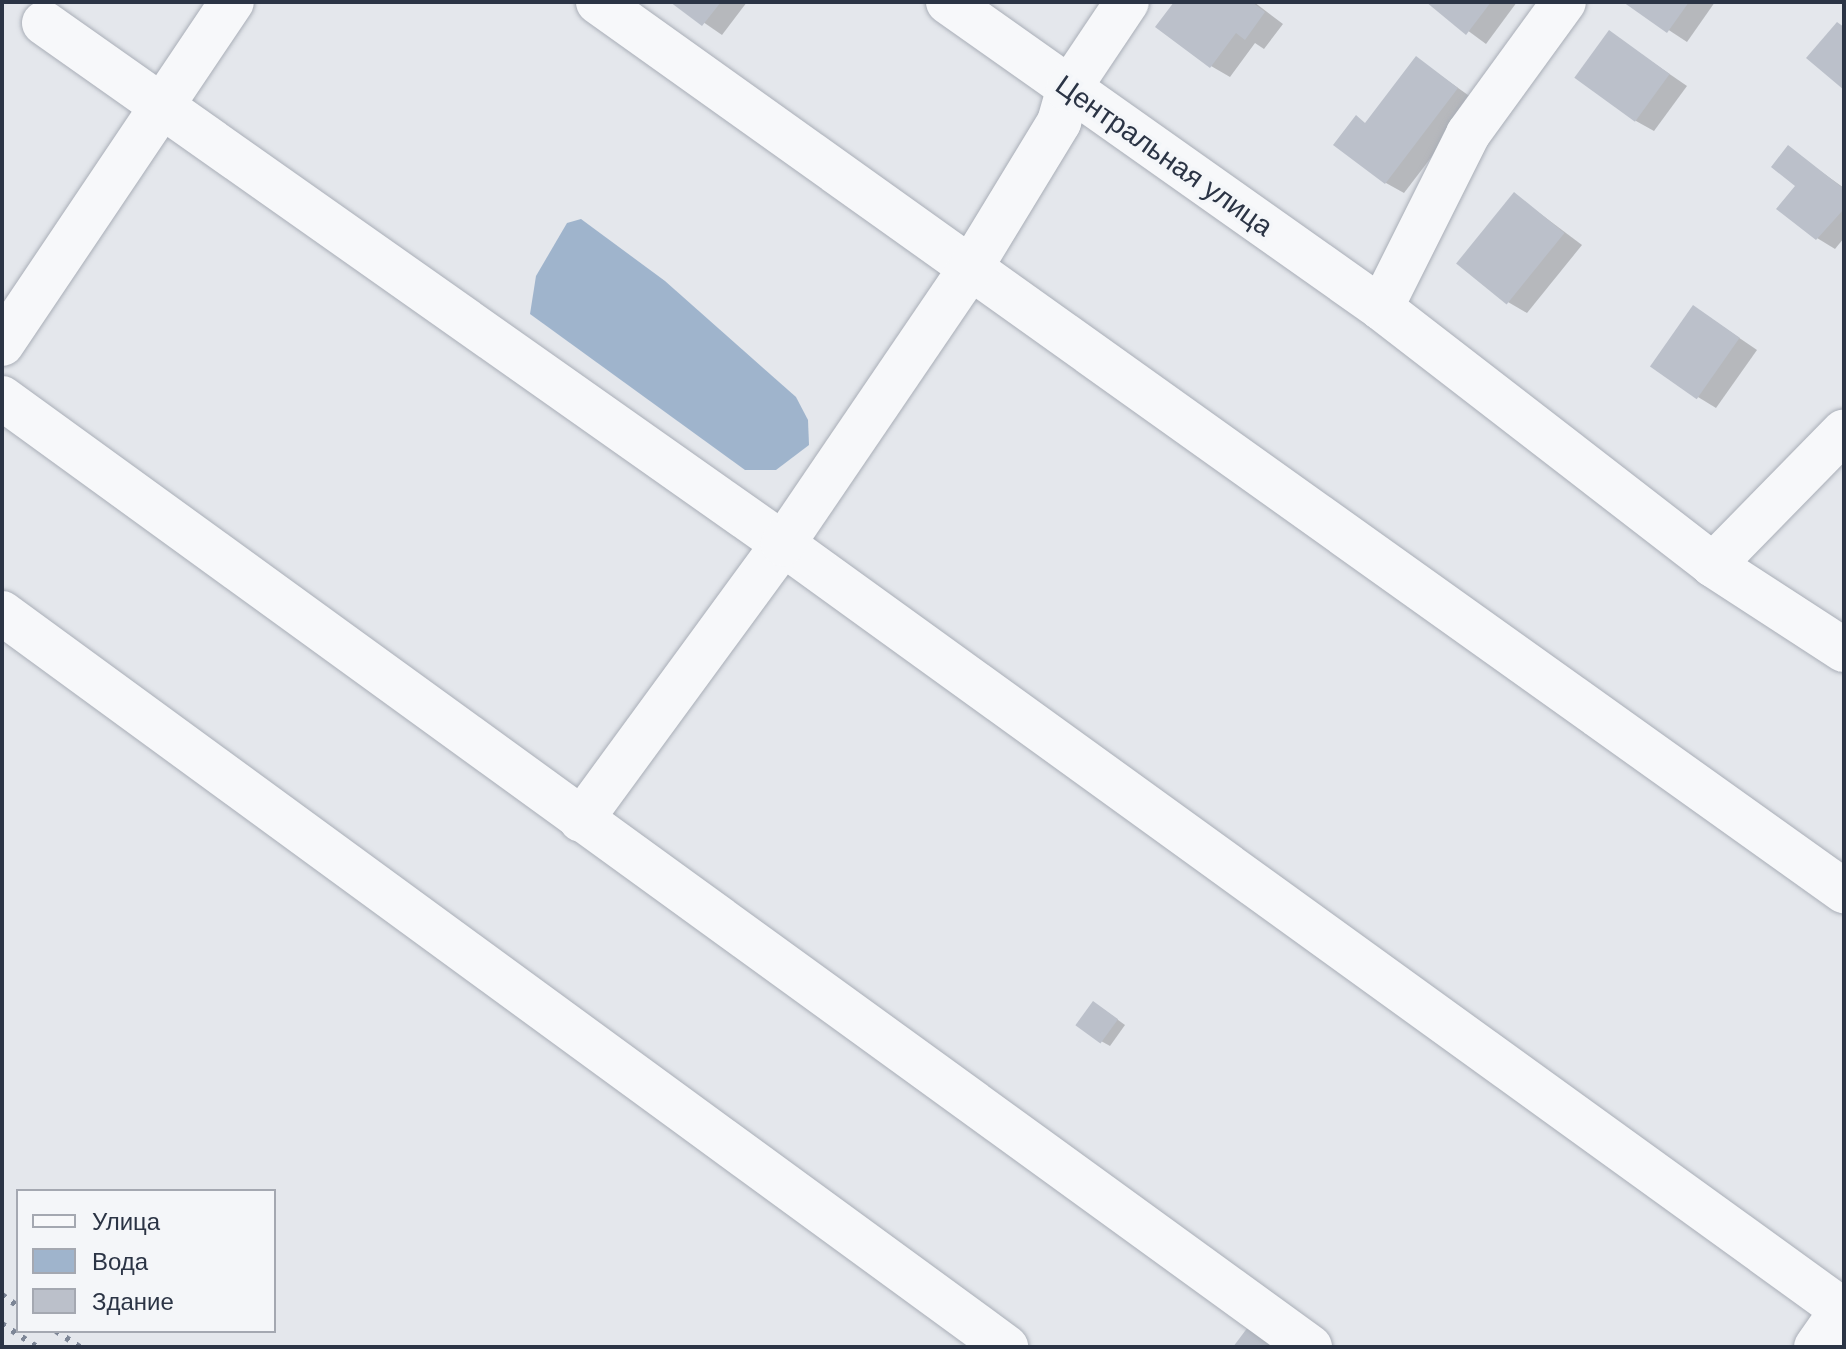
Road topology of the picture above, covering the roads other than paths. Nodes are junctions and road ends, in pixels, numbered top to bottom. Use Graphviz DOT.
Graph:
graph roads {
  1 [pos="232,2"];
  2 [pos="598,2"];
  3 [pos="948,2"];
  4 [pos="1127,2"];
  5 [pos="1564,2"];
  6 [pos="44,23"];
  7 [pos="1068,90"];
  8 [pos="161,103"];
  9 [pos="971,267"];
  10 [pos="1381,308"];
  11 [pos="2,344"];
  12 [pos="2,398"];
  13 [pos="1844,431"];
  14 [pos="783,544"];
  15 [pos="1713,565"];
  16 [pos="2,613"];
  17 [pos="1844,650"];
  18 [pos="581,820"];
  19 [pos="1844,891"];
  20 [pos="1843,1309"];
  21 [pos="1006,1347"];
  22 [pos="1310,1347"];
  23 [pos="1816,1347"];
  1 -- 8 [label="street"];
  2 -- 9 [label="street"];
  3 -- 7 [label="street, Центральная улица"];
  4 -- 7 [label="street"];
  5 -- 10 [label="street"];
  6 -- 8 [label="street"];
  7 -- 9 [label="street"];
  7 -- 10 [label="street, Центральная улица"];
  8 -- 11 [label="street"];
  8 -- 14 [label="street"];
  9 -- 14 [label="street"];
  9 -- 19 [label="street"];
  10 -- 15 [label="street, Центральная улица"];
  12 -- 18 [label="street"];
  13 -- 15 [label="street"];
  14 -- 18 [label="street"];
  14 -- 20 [label="street"];
  15 -- 17 [label="street, Центральная улица"];
  16 -- 21 [label="street"];
  18 -- 22 [label="street"];
  20 -- 23 [label="street"];
}
